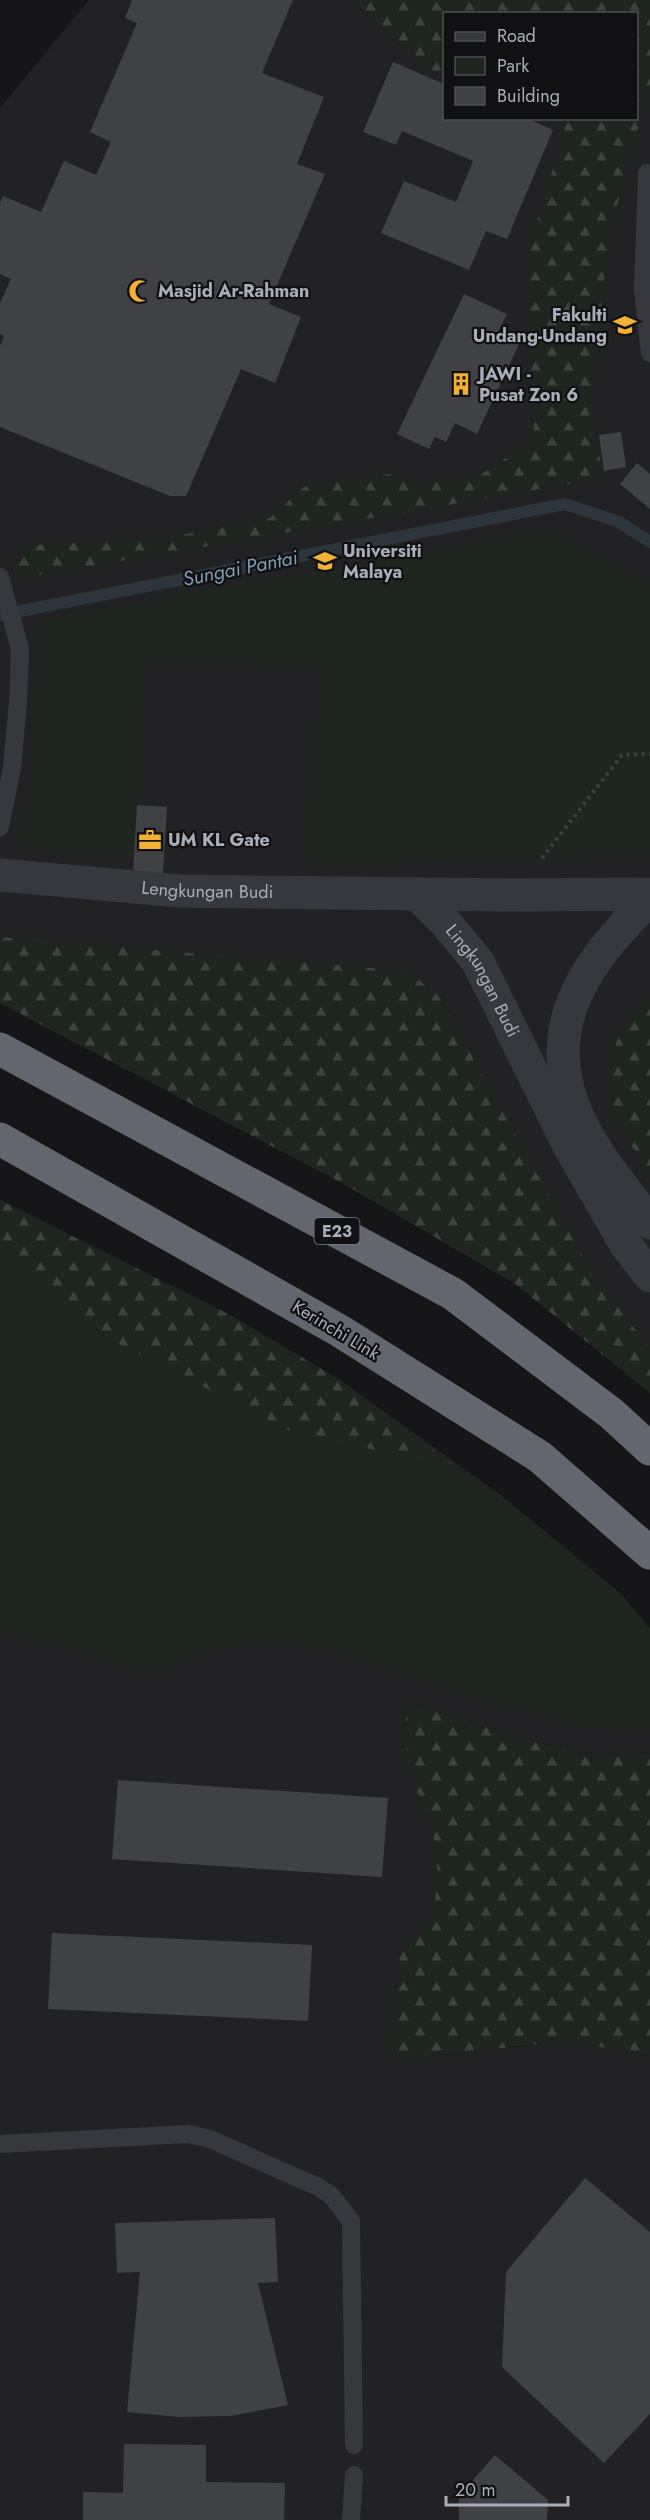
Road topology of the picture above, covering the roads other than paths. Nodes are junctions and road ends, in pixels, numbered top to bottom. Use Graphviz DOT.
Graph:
graph roads {
  1 [pos="647,173"];
  2 [pos="650,353"];
  3 [pos="0,576"];
  4 [pos="0,827"];
  5 [pos="0,875"];
  6 [pos="417,894"];
  7 [pos="650,894"];
  8 [pos="650,899"];
  9 [pos="0,1049"];
  10 [pos="0,1140"];
  11 [pos="650,1223"];
  12 [pos="650,1276"];
  13 [pos="650,1449"];
  14 [pos="650,1553"];
  15 [pos="0,2144"];
  16 [pos="354,2445"];
  17 [pos="354,2475"];
  18 [pos="351,2520"];
  1 -- 2 [label="lane"];
  3 -- 4 [label="lane"];
  5 -- 6 [label="street, Lengkungan Budi"];
  6 -- 7 [label="street, Lingkungan Budi"];
  6 -- 12 [label="street, Lingkungan Budi"];
  8 -- 11 [label="street"];
  9 -- 13 [label="highway, E23"];
  10 -- 14 [label="highway, Kerinchi Link"];
  15 -- 16 [label="lane"];
  17 -- 18 [label="lane"];
}
